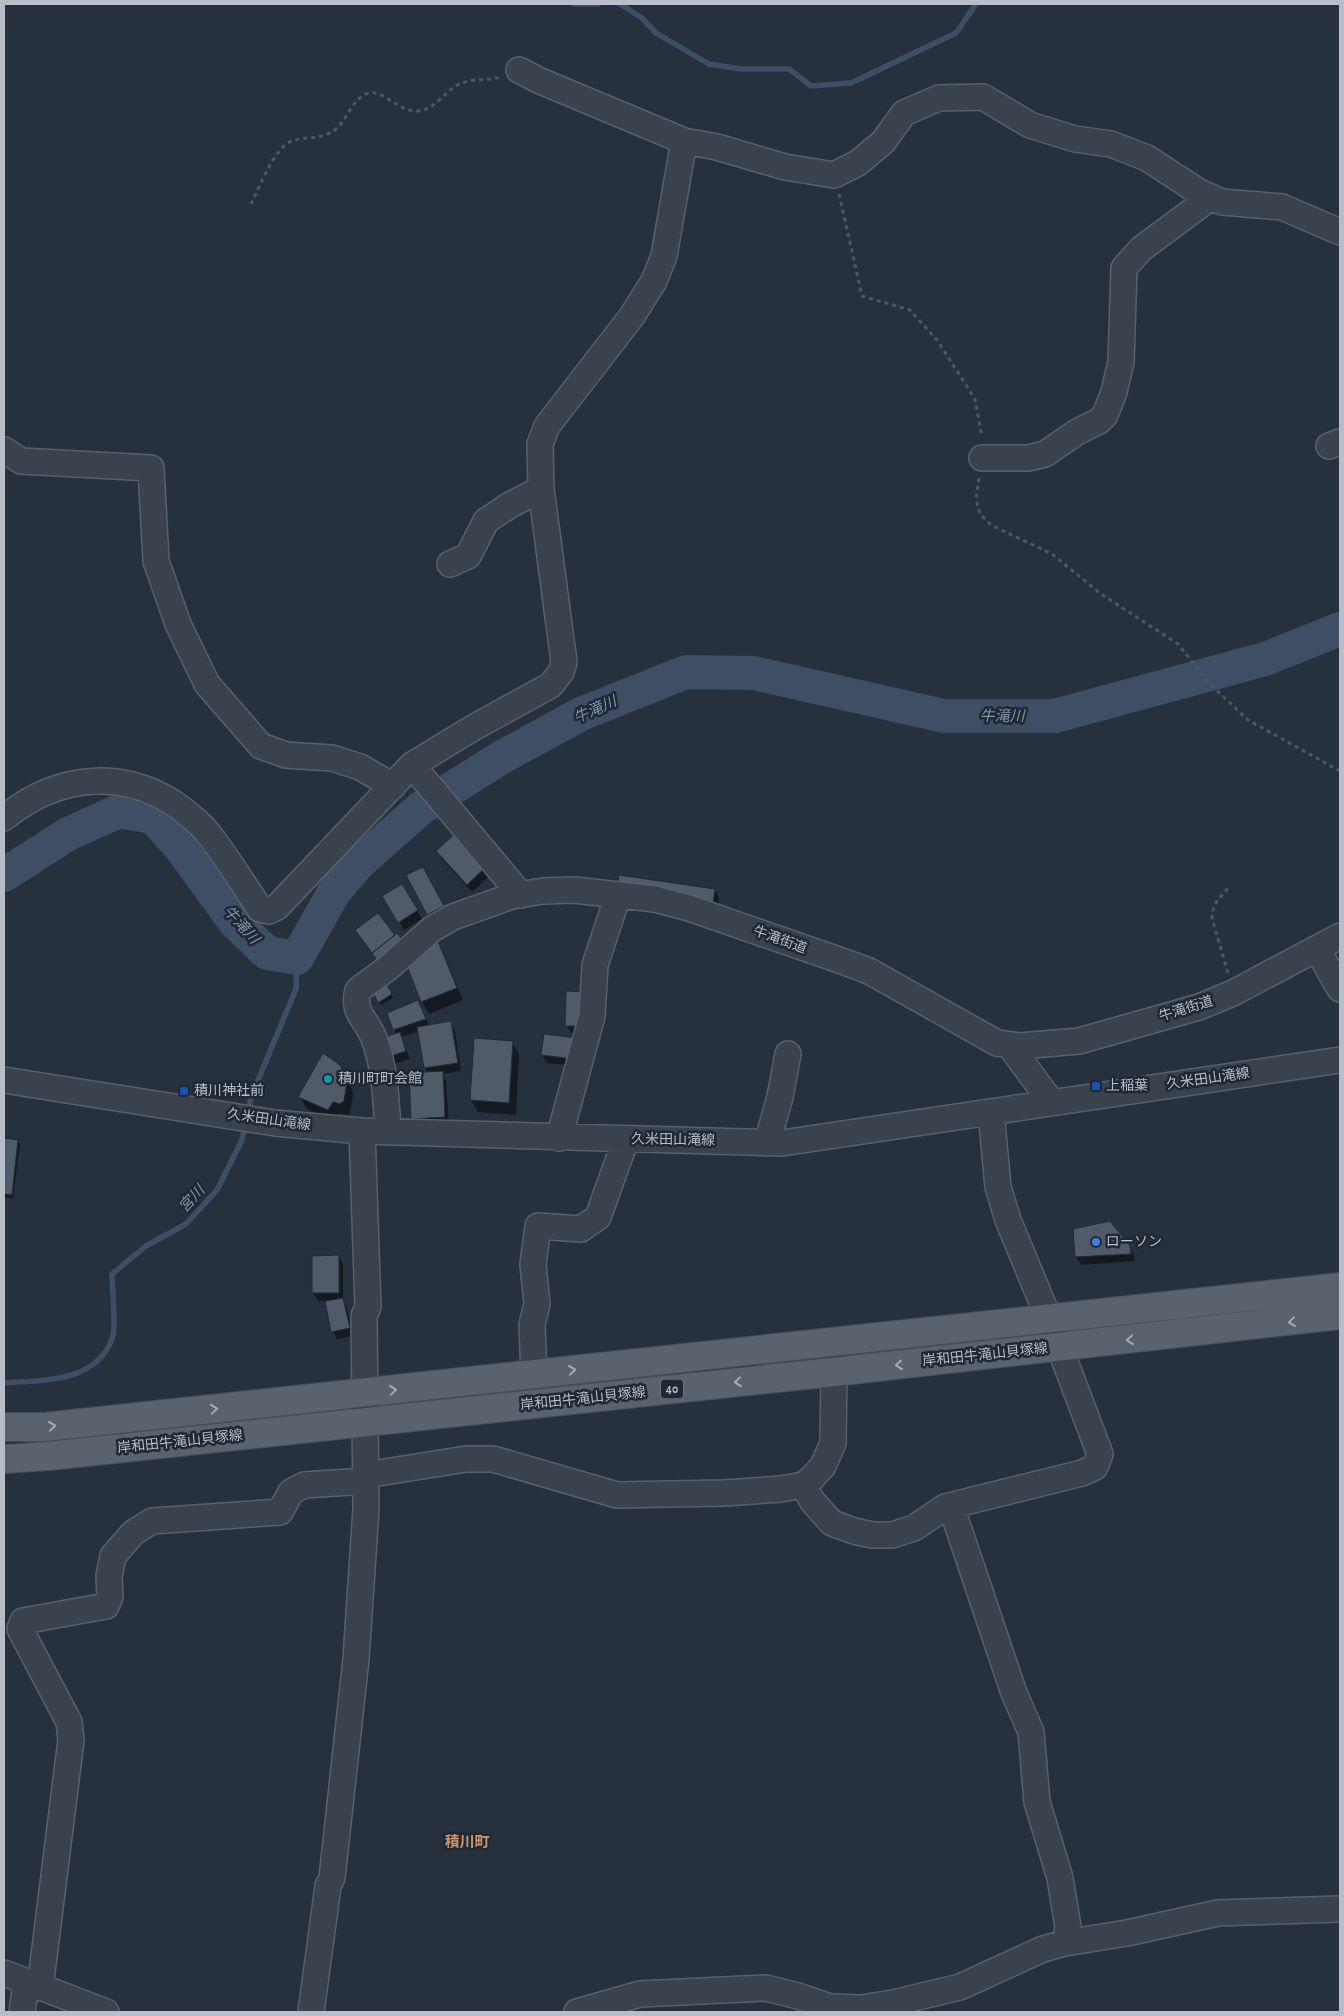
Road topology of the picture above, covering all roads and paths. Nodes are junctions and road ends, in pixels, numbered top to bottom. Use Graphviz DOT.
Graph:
graph roads {
  1 [pos="519,70"];
  2 [pos="684,141"];
  3 [pos="834,175"];
  4 [pos="1211,197"];
  5 [pos="251,204"];
  6 [pos="1340,232"];
  7 [pos="4,450"];
  8 [pos="982,458"];
  9 [pos="541,490"];
  10 [pos="450,564"];
  11 [pos="412,765"];
  12 [pos="1340,771"];
  13 [pos="393,786"];
  14 [pos="4,818"];
  15 [pos="1228,888"];
  16 [pos="521,895"];
  17 [pos="618,895"];
  18 [pos="1340,936"];
  19 [pos="1317,949"];
  20 [pos="1340,989"];
  21 [pos="1233,993"];
  22 [pos="1010,1046"];
  23 [pos="788,1054"];
  24 [pos="1340,1060"];
  25 [pos="4,1080"];
  26 [pos="1052,1103"];
  27 [pos="991,1112"];
  28 [pos="362,1131"];
  29 [pos="388,1131"];
  30 [pos="558,1138"];
  31 [pos="626,1139"];
  32 [pos="767,1143"];
  33 [pos="1340,1287"];
  34 [pos="1340,1315"];
  35 [pos="1049,1320"];
  36 [pos="1059,1347"];
  37 [pos="834,1372"];
  38 [pos="534,1374"];
  39 [pos="364,1393"];
  40 [pos="365,1422"];
  41 [pos="4,1427"];
  42 [pos="4,1459"];
  43 [pos="366,1478"];
  44 [pos="803,1485"];
  45 [pos="951,1506"];
  46 [pos="1340,1910"];
  47 [pos="1065,1944"];
  48 [pos="23,1981"];
  49 [pos="22,2012"];
  50 [pos="106,2012"];
  51 [pos="311,2012"];
  52 [pos="577,2012"];
  1 -- 2 [label="street"];
  1 -- 5 [label="path"];
  2 -- 3 [label="street"];
  2 -- 9 [label="street"];
  3 -- 4 [label="street"];
  3 -- 8 [label="path"];
  4 -- 6 [label="street"];
  4 -- 8 [label="street"];
  7 -- 13 [label="street"];
  8 -- 12 [label="path"];
  9 -- 10 [label="street"];
  9 -- 11 [label="street"];
  11 -- 13 [label="street"];
  11 -- 16 [label="street"];
  13 -- 14 [label="street"];
  15 -- 21 [label="path"];
  16 -- 17 [label="street, 牛滝街道"];
  16 -- 29 [label="street, 牛滝街道"];
  17 -- 22 [label="street, 牛滝街道"];
  17 -- 30 [label="street"];
  18 -- 19 [label="street, 牛滝街道"];
  19 -- 20 [label="street"];
  19 -- 21 [label="street, 牛滝街道"];
  21 -- 22 [label="street, 牛滝街道"];
  22 -- 26 [label="street"];
  23 -- 32 [label="street"];
  24 -- 26 [label="street, 久米田山滝線"];
  25 -- 28 [label="street, 久米田山滝線"];
  26 -- 27 [label="street, 久米田山滝線"];
  27 -- 32 [label="street, 久米田山滝線"];
  27 -- 35 [label="street"];
  28 -- 29 [label="street, 久米田山滝線"];
  28 -- 39 [label="street"];
  29 -- 30 [label="street, 久米田山滝線"];
  30 -- 31 [label="street, 久米田山滝線"];
  31 -- 32 [label="street, 久米田山滝線"];
  31 -- 38 [label="street"];
  33 -- 35 [label="main road, 岸和田牛滝山貝塚線 / 40"];
  34 -- 36 [label="main road, 岸和田牛滝山貝塚線 / 40, one-way"];
  35 -- 36 [label="street"];
  38 -- 35 [label="main road, 岸和田牛滝山貝塚線 / 40, one-way"];
  36 -- 37 [label="main road, 岸和田牛滝山貝塚線 / 40, one-way"];
  36 -- 45 [label="street"];
  37 -- 40 [label="main road, 岸和田牛滝山貝塚線 / 40, one-way"];
  37 -- 44 [label="street"];
  39 -- 38 [label="main road, 岸和田牛滝山貝塚線 / 40, one-way"];
  39 -- 40 [label="street"];
  41 -- 39 [label="main road, 岸和田牛滝山貝塚線 / 40, one-way"];
  40 -- 42 [label="main road, 岸和田牛滝山貝塚線 / 40"];
  40 -- 43 [label="street"];
  43 -- 44 [label="street"];
  43 -- 48 [label="street"];
  43 -- 51 [label="street"];
  44 -- 45 [label="street"];
  45 -- 47 [label="street"];
  46 -- 47 [label="street"];
  47 -- 52 [label="street"];
  48 -- 49 [label="street"];
  48 -- 50 [label="street"];
}
